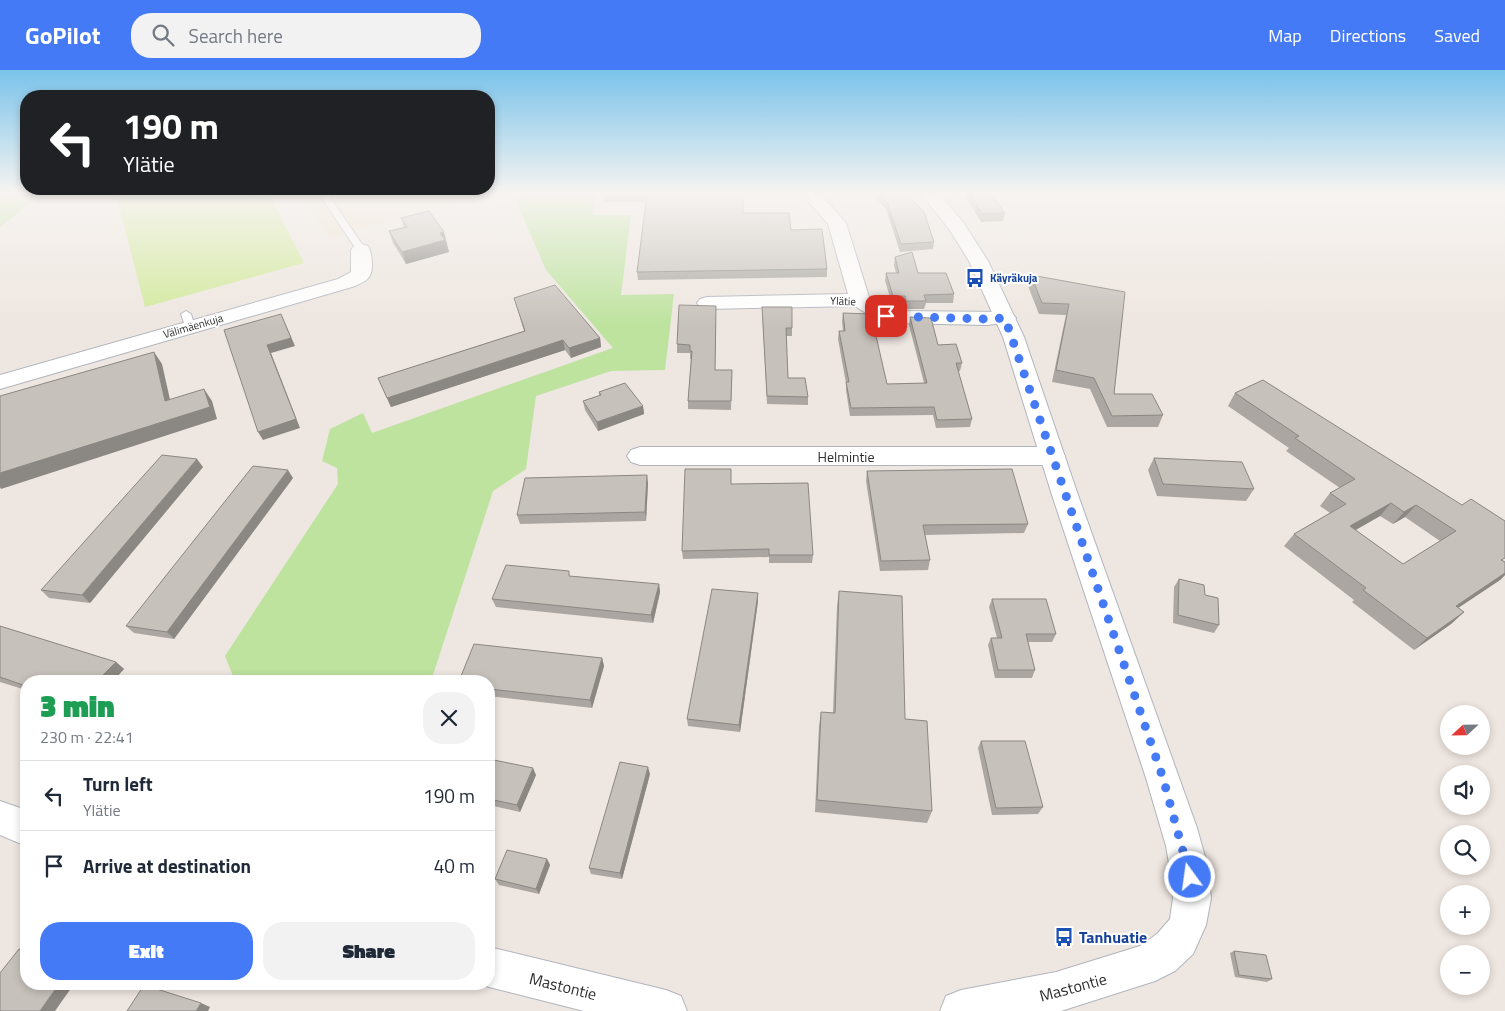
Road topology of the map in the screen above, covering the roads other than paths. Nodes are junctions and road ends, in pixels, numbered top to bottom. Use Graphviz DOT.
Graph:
graph roads {
  1 [pos="353,238"];
  2 [pos="841,238"];
  3 [pos="964,238"];
  4 [pos="361,250"];
  5 [pos="860,300"];
  6 [pos="707,303"];
  7 [pos="1005,318"];
  8 [pos="0,382"];
  9 [pos="640,456"];
  10 [pos="1052,456"];
  11 [pos="0,818"];
  12 [pos="20,826"];
  13 [pos="495,968"];
  14 [pos="1003,1008"];
  15 [pos="666,1011"];
  16 [pos="961,1011"];
  1 -- 4 [label="lane"];
  2 -- 5 [label="street"];
  3 -- 7 [label="street"];
  4 -- 8 [label="street, Välimäenkuja"];
  5 -- 6 [label="street, Ylätie"];
  5 -- 7 [label="street, Ylätie"];
  7 -- 10 [label="street"];
  9 -- 10 [label="street, Helmintie"];
  10 -- 14 [label="street, Mastontie"];
  11 -- 12 [label="street"];
  13 -- 15 [label="street, Mastontie"];
  14 -- 16 [label="street, Mastontie"];
}
